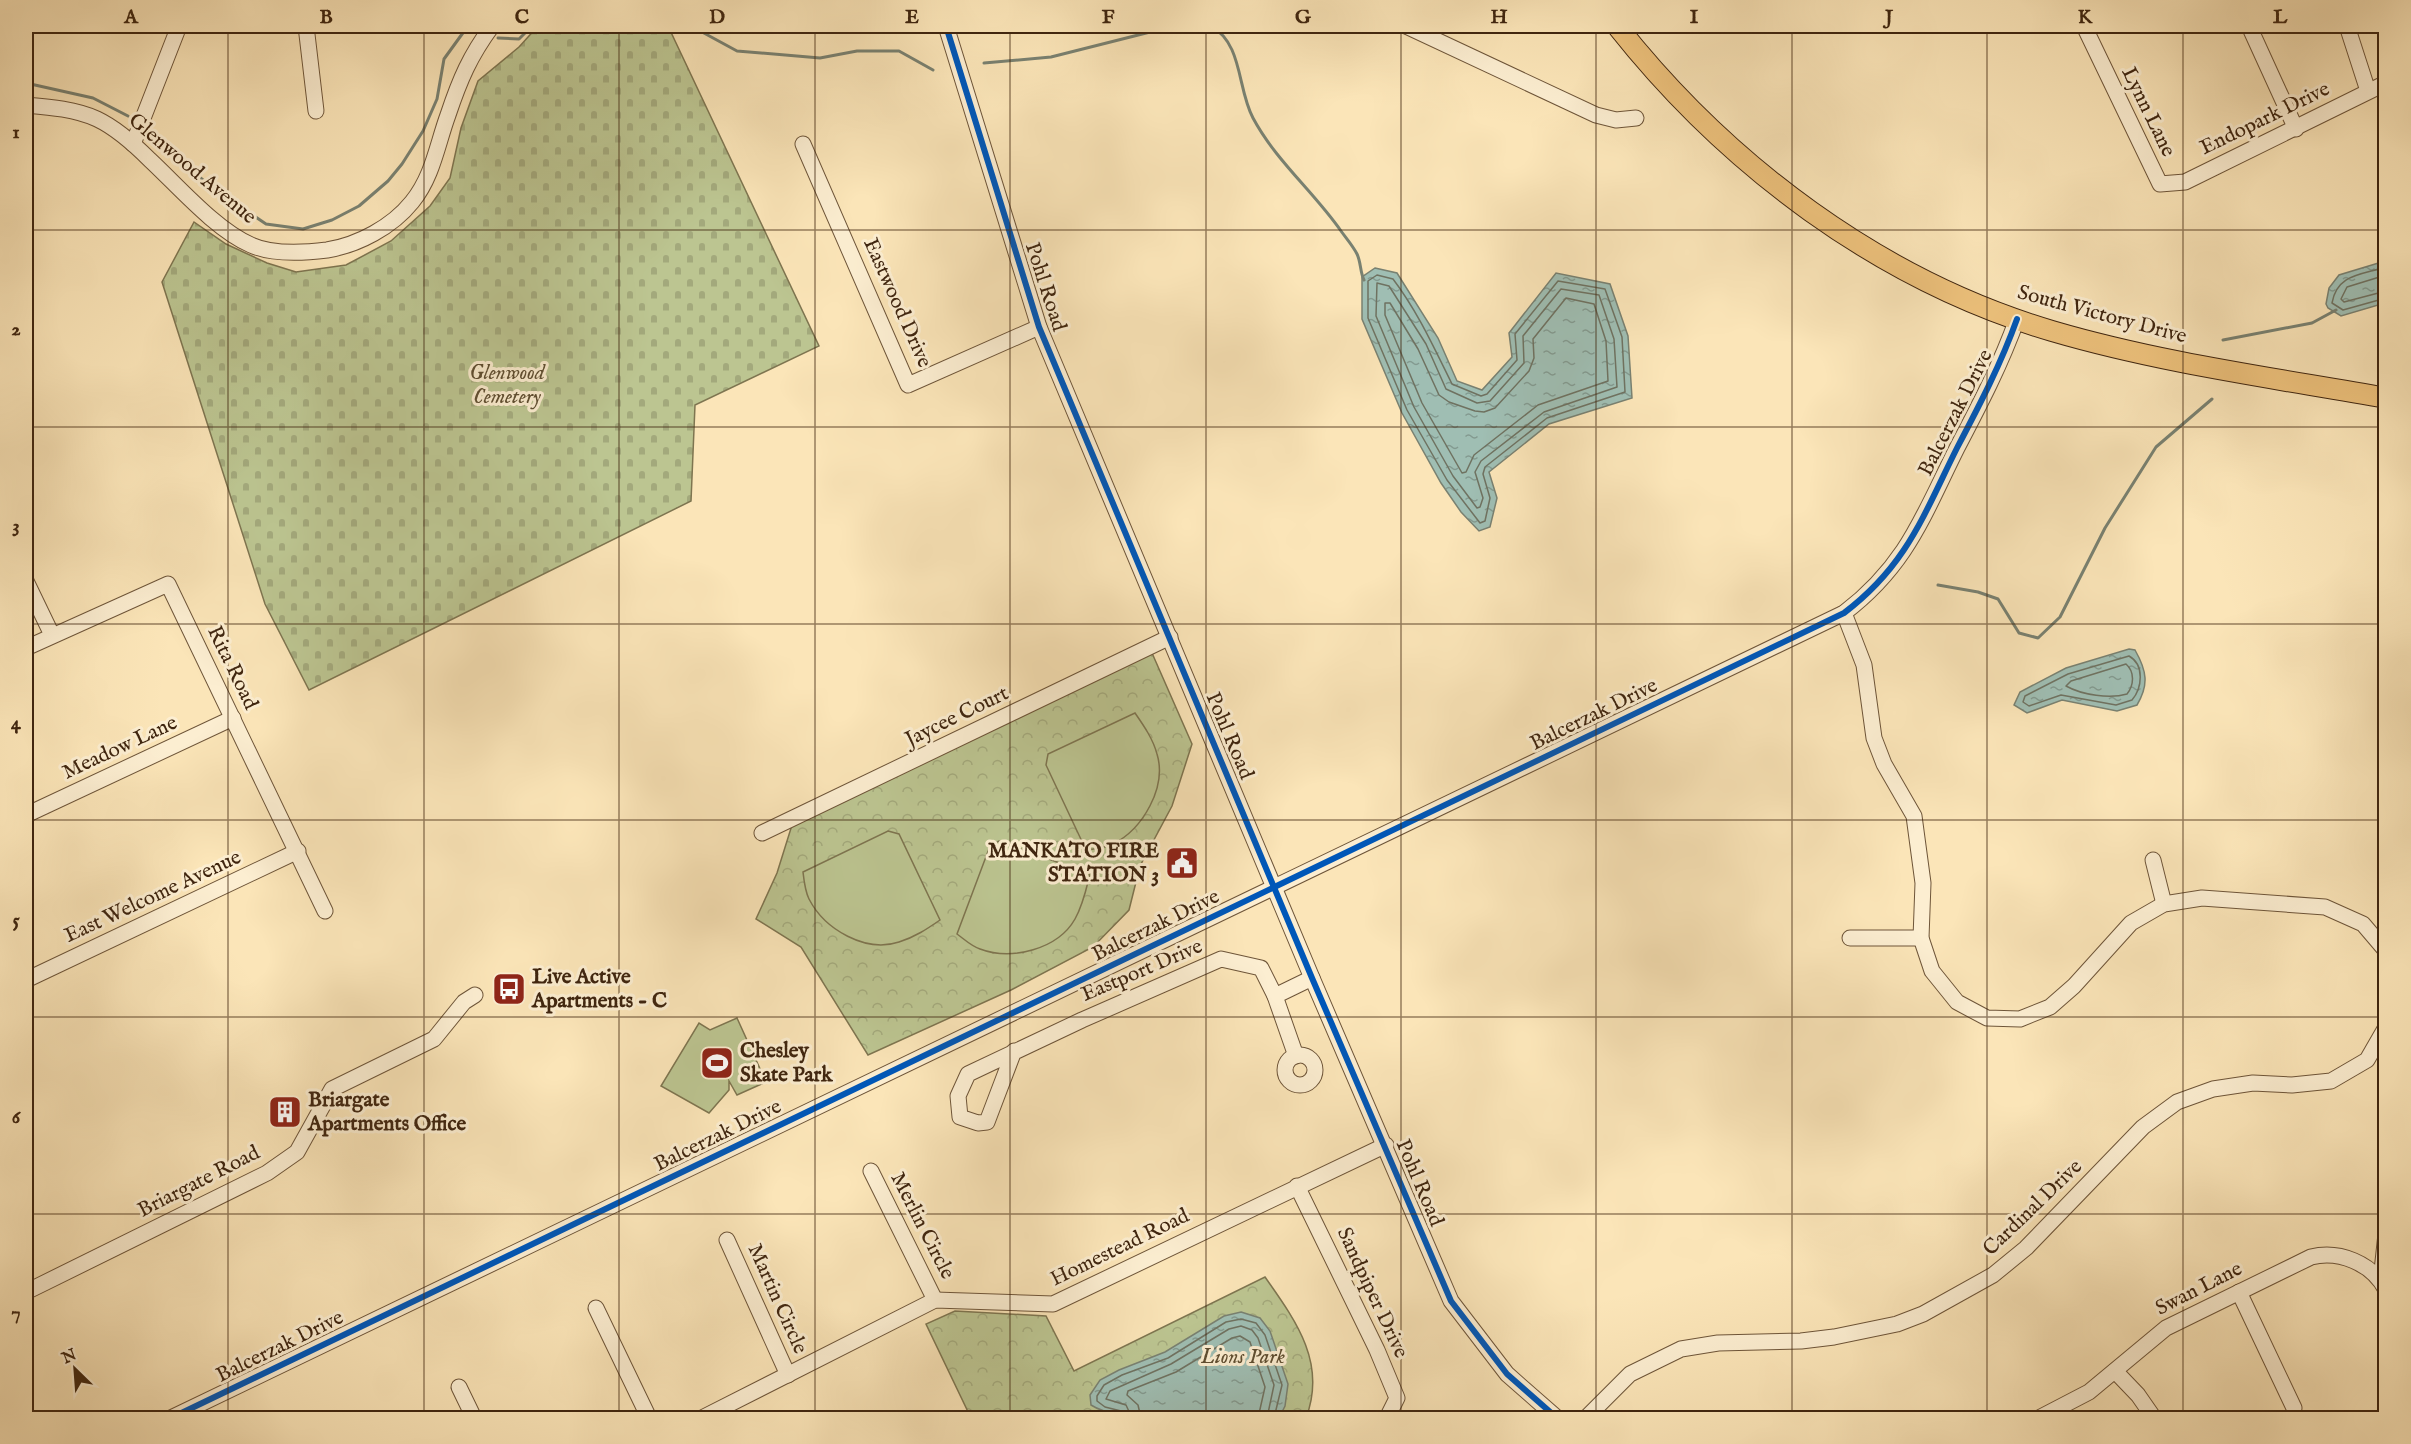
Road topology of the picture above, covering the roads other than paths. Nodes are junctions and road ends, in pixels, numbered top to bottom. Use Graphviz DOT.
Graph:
graph roads {
  1 [pos="179,26"];
  2 [pos="306,26"];
  3 [pos="492,26"];
  4 [pos="946,26"];
  5 [pos="1406,26"];
  6 [pos="1617,26"];
  7 [pos="2084,26"];
  8 [pos="2249,26"];
  9 [pos="2347,26"];
  10 [pos="2385,83"];
  11 [pos="2368,91"];
  12 [pos="26,105"];
  13 [pos="316,111"];
  14 [pos="1636,118"];
  15 [pos="2296,129"];
  16 [pos="133,144"];
  17 [pos="803,144"];
  18 [pos="2160,184"];
  19 [pos="2017,319"];
  20 [pos="1039,327"];
  21 [pos="2385,398"];
  22 [pos="26,581"];
  23 [pos="1844,613"];
  24 [pos="52,635"];
  25 [pos="1170,637"];
  26 [pos="26,648"];
  27 [pos="233,718"];
  28 [pos="26,815"];
  29 [pos="762,833"];
  30 [pos="298,851"];
  31 [pos="2153,860"];
  32 [pos="1274,887"];
  33 [pos="2164,904"];
  34 [pos="325,911"];
  35 [pos="1850,938"];
  36 [pos="1921,938"];
  37 [pos="2385,951"];
  38 [pos="1312,978"];
  39 [pos="26,980"];
  40 [pos="475,995"];
  41 [pos="1275,996"];
  42 [pos="2385,1027"];
  43 [pos="1014,1051"];
  44 [pos="1296,1056"];
  45 [pos="1386,1145"];
  46 [pos="871,1171"];
  47 [pos="1298,1186"];
  48 [pos="2385,1234"];
  49 [pos="727,1239"];
  50 [pos="2383,1285"];
  51 [pos="26,1292"];
  52 [pos="2238,1292"];
  53 [pos="935,1300"];
  54 [pos="596,1308"];
  55 [pos="2115,1371"];
  56 [pos="788,1375"];
  57 [pos="459,1387"];
  58 [pos="2294,1408"];
  59 [pos="171,1419"];
  60 [pos="474,1419"];
  61 [pos="649,1419"];
  62 [pos="702,1419"];
  63 [pos="1387,1419"];
  64 [pos="1557,1419"];
  65 [pos="1586,1419"];
  66 [pos="2039,1419"];
  67 [pos="2154,1419"];
  1 -- 16 [label="street"];
  2 -- 13 [label="street"];
  3 -- 16 [label="street, Glenwood Avenue"];
  4 -- 20 [label="street, Pohl Road"];
  5 -- 14 [label="street"];
  6 -- 19 [label="main road, South Victory Drive"];
  7 -- 18 [label="street, Lynn Lane"];
  8 -- 15 [label="street"];
  9 -- 11 [label="street"];
  10 -- 11 [label="street, Endopark Drive"];
  11 -- 15 [label="street, Endopark Drive"];
  12 -- 16 [label="street, Glenwood Avenue"];
  15 -- 18 [label="street, Endopark Drive"];
  17 -- 20 [label="street, Eastwood Drive"];
  19 -- 21 [label="main road, South Victory Drive"];
  19 -- 23 [label="street, Balcerzak Drive"];
  20 -- 25 [label="street, Pohl Road"];
  22 -- 24 [label="street"];
  23 -- 32 [label="street, Balcerzak Drive"];
  23 -- 36 [label="street"];
  24 -- 26 [label="street, Rita Road"];
  24 -- 27 [label="street, Rita Road"];
  25 -- 29 [label="street, Jaycee Court"];
  25 -- 32 [label="street, Pohl Road"];
  27 -- 28 [label="street, Meadow Lane"];
  27 -- 30 [label="street, Rita Road"];
  30 -- 34 [label="street, Rita Road"];
  30 -- 39 [label="street, East Welcome Avenue"];
  31 -- 33 [label="street"];
  32 -- 38 [label="street, Pohl Road"];
  32 -- 59 [label="street, Balcerzak Drive"];
  33 -- 36 [label="street"];
  33 -- 37 [label="street"];
  35 -- 36 [label="street"];
  38 -- 41 [label="street"];
  38 -- 45 [label="street, Pohl Road"];
  40 -- 51 [label="street, Briargate Road"];
  41 -- 43 [label="street, Eastport Drive"];
  41 -- 44 [label="street, Eastport Drive"];
  42 -- 65 [label="street, Cardinal Drive"];
  43 -- 43 [label="street, Eastport Drive"];
  45 -- 47 [label="street, Homestead Road"];
  45 -- 64 [label="street, Pohl Road"];
  46 -- 53 [label="street, Merlin Circle"];
  47 -- 53 [label="street, Homestead Road"];
  47 -- 63 [label="street, Sandpiper Drive"];
  48 -- 50 [label="street"];
  49 -- 56 [label="street, Martin Circle"];
  50 -- 52 [label="street, Swan Lane"];
  52 -- 55 [label="street, Swan Lane"];
  52 -- 58 [label="street"];
  53 -- 56 [label="street, Homestead Road"];
  54 -- 61 [label="street"];
  55 -- 66 [label="street, Swan Lane"];
  55 -- 67 [label="street"];
  56 -- 62 [label="street, Homestead Road"];
  57 -- 60 [label="street"];
}
